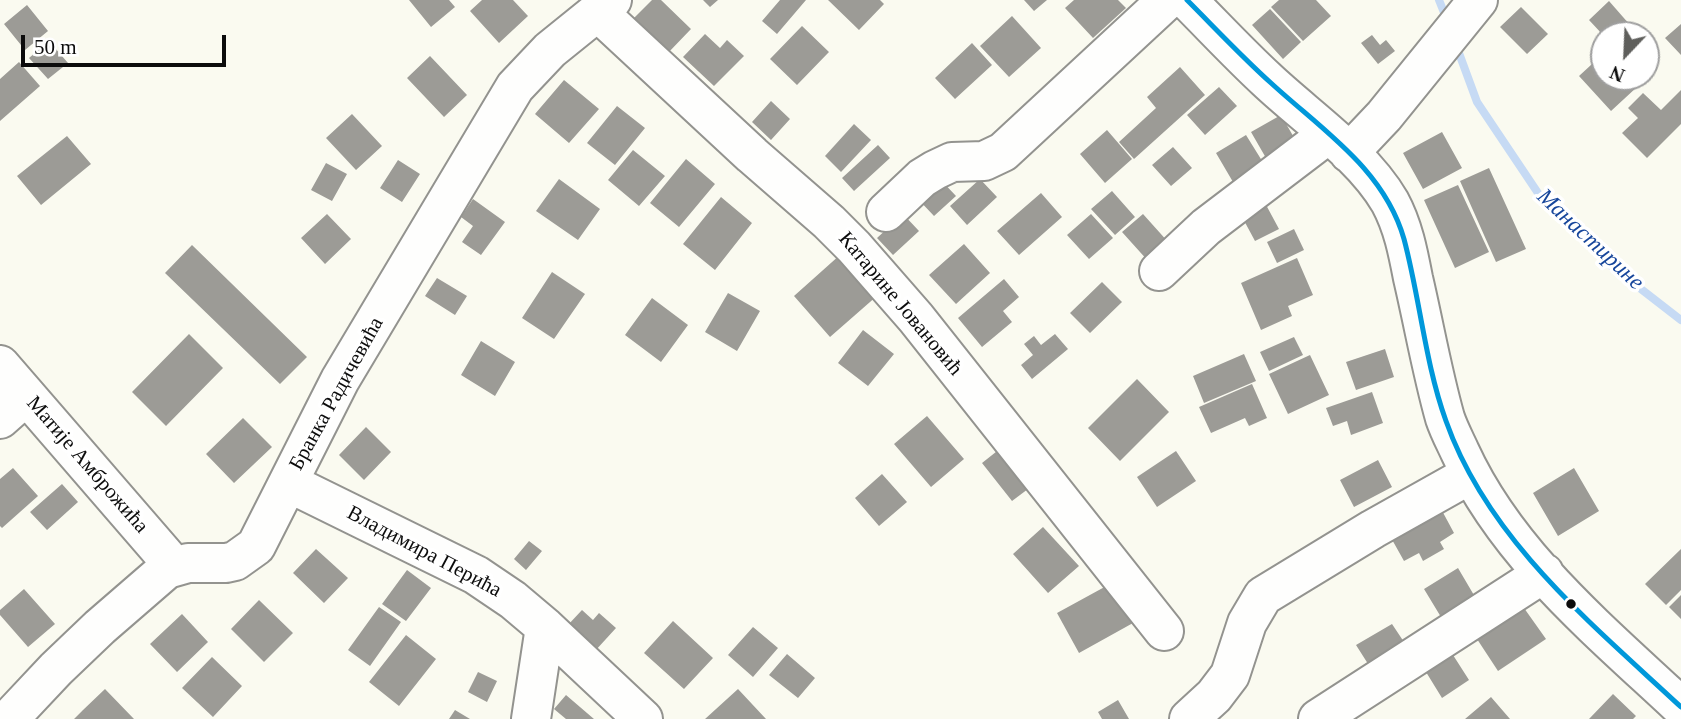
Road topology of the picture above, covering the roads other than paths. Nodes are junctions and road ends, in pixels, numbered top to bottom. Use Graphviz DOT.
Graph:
graph roads {
  1 [pos="1167,0"];
  2 [pos="1187,0"];
  3 [pos="1473,5"];
  4 [pos="605,6"];
  5 [pos="1338,144"];
  6 [pos="886,212"];
  7 [pos="1159,271"];
  8 [pos="0,365"];
  9 [pos="13,407"];
  10 [pos="1471,474"];
  11 [pos="289,483"];
  12 [pos="174,566"];
  13 [pos="1544,573"];
  14 [pos="545,627"];
  15 [pos="1164,631"];
  16 [pos="1681,707"];
  17 [pos="9,719"];
  18 [pos="531,719"];
  19 [pos="643,719"];
  20 [pos="1189,719"];
  21 [pos="1318,719"];
  1 -- 6 [label="street"];
  2 -- 5 [label="street"];
  3 -- 5 [label="street"];
  4 -- 11 [label="street, Бранка Радичевића"];
  4 -- 15 [label="street, Катарине Јовановић"];
  5 -- 7 [label="street"];
  5 -- 10 [label="street"];
  8 -- 9 [label="street, Матије Амброжића"];
  9 -- 12 [label="street, Матије Амброжића"];
  10 -- 13 [label="street"];
  10 -- 20 [label="street"];
  11 -- 12 [label="street, Бранка Радичевића"];
  11 -- 14 [label="street, Владимира Перића"];
  12 -- 17 [label="street"];
  13 -- 16 [label="street"];
  13 -- 21 [label="street"];
  14 -- 18 [label="street"];
  14 -- 19 [label="street, Владимира Перића"];
}
